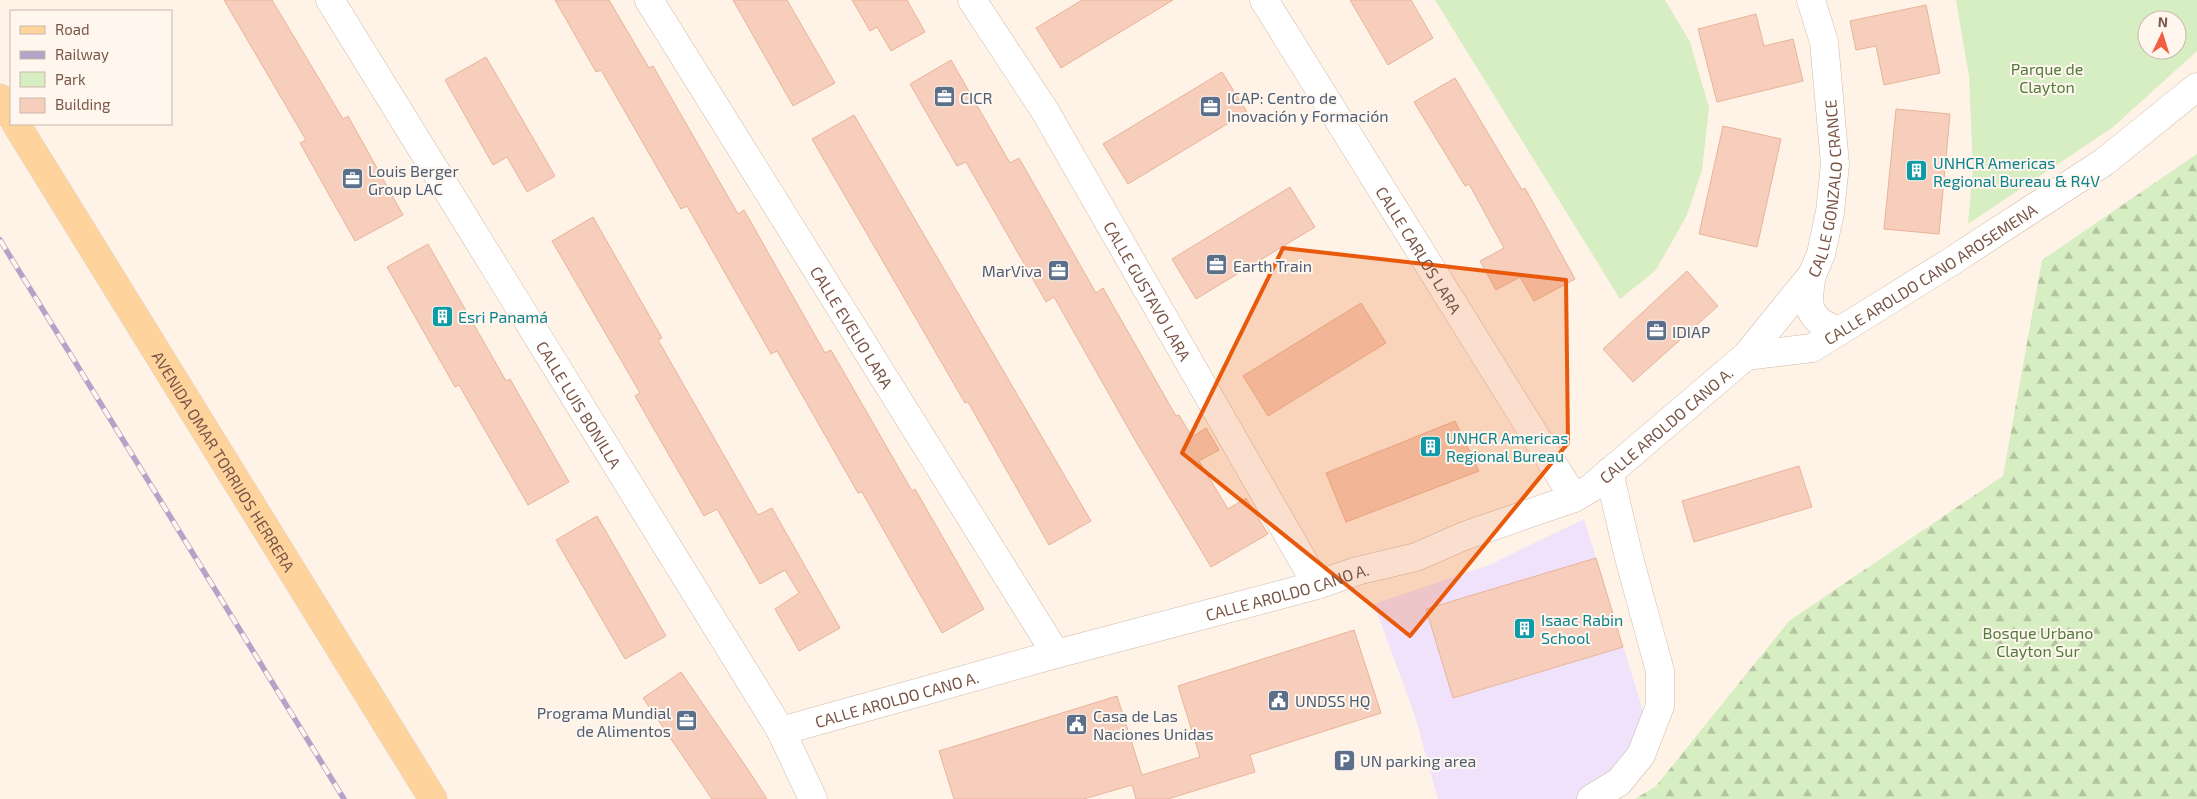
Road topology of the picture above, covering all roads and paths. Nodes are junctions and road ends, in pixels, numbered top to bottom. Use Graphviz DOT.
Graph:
graph roads {
  1 [pos="330,0"];
  2 [pos="649,0"];
  3 [pos="972,0"];
  4 [pos="1264,0"];
  5 [pos="1811,0"];
  6 [pos="2197,87"];
  7 [pos="0,98"];
  8 [pos="10,114"];
  9 [pos="17,125"];
  10 [pos="1812,275"];
  11 [pos="1839,331"];
  12 [pos="1746,356"];
  13 [pos="1609,472"];
  14 [pos="1574,498"];
  15 [pos="1317,585"];
  16 [pos="1056,654"];
  17 [pos="781,731"];
  18 [pos="433,799"];
  19 [pos="813,799"];
  20 [pos="1590,799"];
  1 -- 17 [label="street, CALLE LUIS BONILLA"];
  2 -- 16 [label="street, CALLE EVELIO LARA"];
  3 -- 15 [label="street, CALLE GUSTAVO LARA"];
  4 -- 14 [label="street, CALLE CARLOS LARA"];
  5 -- 10 [label="street, CALLE GONZALO CRANCE"];
  6 -- 11 [label="street, CALLE AROLDO CANO AROSEMENA"];
  7 -- 8 [label="main road"];
  9 -- 18 [label="main road, AVENIDA OMAR TORRIJOS HERRERA"];
  10 -- 11 [label="street"];
  10 -- 12 [label="street, CALLE GONZALO CRANCE"];
  11 -- 12 [label="street, CALLE AROLDO CANO AROSEMENA"];
  12 -- 13 [label="street, CALLE AROLDO CANO A."];
  13 -- 14 [label="street, CALLE AROLDO CANO A."];
  13 -- 20 [label="street"];
  14 -- 15 [label="street, CALLE AROLDO CANO A."];
  15 -- 16 [label="street, CALLE AROLDO CANO A."];
  16 -- 17 [label="street, CALLE AROLDO CANO A."];
  17 -- 19 [label="street, CALLE LUIS BONILLA"];
}
